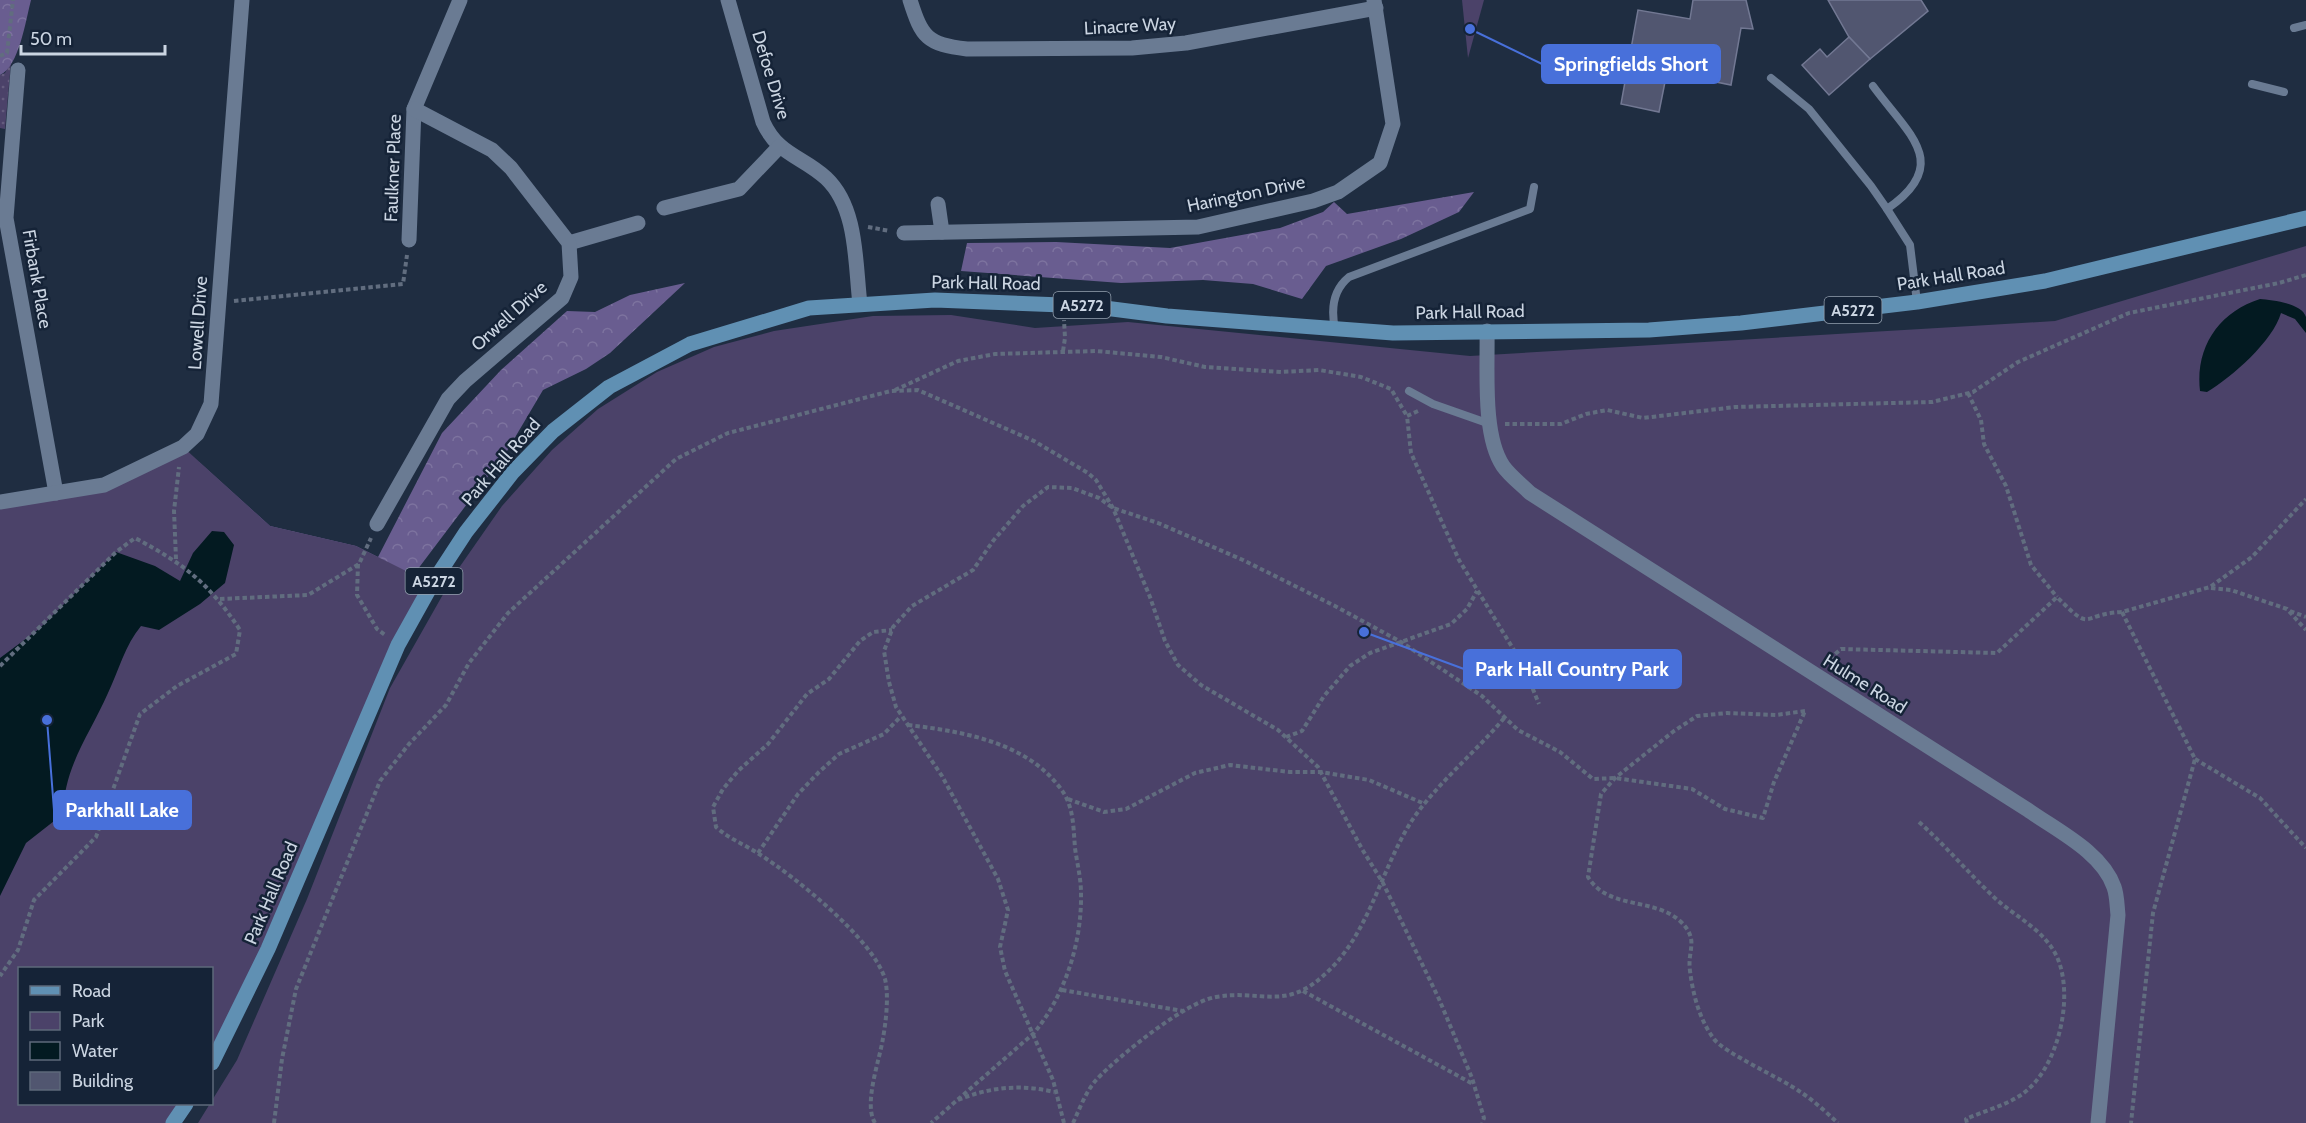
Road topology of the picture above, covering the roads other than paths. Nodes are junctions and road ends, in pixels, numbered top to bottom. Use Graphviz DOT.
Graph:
graph roads {
  1 [pos="242,0"];
  2 [pos="460,0"];
  3 [pos="728,0"];
  4 [pos="910,0"];
  5 [pos="1375,4"];
  6 [pos="2306,25"];
  7 [pos="2294,28"];
  8 [pos="18,70"];
  9 [pos="1771,78"];
  10 [pos="2252,84"];
  11 [pos="1873,86"];
  12 [pos="2284,92"];
  13 [pos="414,109"];
  14 [pos="779,147"];
  15 [pos="1534,187"];
  16 [pos="938,204"];
  17 [pos="664,208"];
  18 [pos="1887,209"];
  19 [pos="2306,218"];
  20 [pos="638,223"];
  21 [pos="942,232"];
  22 [pos="904,233"];
  23 [pos="409,240"];
  24 [pos="569,243"];
  25 [pos="1917,302"];
  26 [pos="860,304"];
  27 [pos="1335,330"];
  28 [pos="1487,331"];
  29 [pos="1409,391"];
  30 [pos="1490,424"];
  31 [pos="56,493"];
  32 [pos="0,502"];
  33 [pos="377,524"];
  34 [pos="213,1061"];
  35 [pos="185,1105"];
  36 [pos="174,1123"];
  37 [pos="2098,1123"];
  1 -- 31 [label="street, Lowell Drive"];
  2 -- 13 [label="street, Faulkner Place"];
  3 -- 14 [label="street, Defoe Drive"];
  4 -- 5 [label="street, Linacre Way"];
  5 -- 21 [label="street, Harington Drive"];
  6 -- 7 [label="lane"];
  8 -- 31 [label="street, Firbank Place"];
  9 -- 18 [label="lane"];
  10 -- 12 [label="lane"];
  11 -- 18 [label="lane"];
  13 -- 23 [label="street, Faulkner Place"];
  13 -- 24 [label="street"];
  14 -- 17 [label="street"];
  14 -- 26 [label="street, Defoe Drive"];
  15 -- 27 [label="lane"];
  16 -- 21 [label="street"];
  18 -- 25 [label="lane"];
  19 -- 25 [label="main road, Park Hall Road / A5272"];
  20 -- 24 [label="street"];
  21 -- 22 [label="street, Harington Drive"];
  24 -- 33 [label="street, Orwell Drive"];
  25 -- 28 [label="main road, Park Hall Road / A5272"];
  26 -- 27 [label="main road, Park Hall Road / A5272"];
  26 -- 34 [label="main road, Park Hall Road / A5272"];
  27 -- 28 [label="main road, Park Hall Road / A5272"];
  28 -- 30 [label="street, Hulme Road"];
  29 -- 30 [label="lane"];
  30 -- 37 [label="street, Hulme Road"];
  31 -- 32 [label="street, Lowell Drive"];
  35 -- 36 [label="main road"];
}
